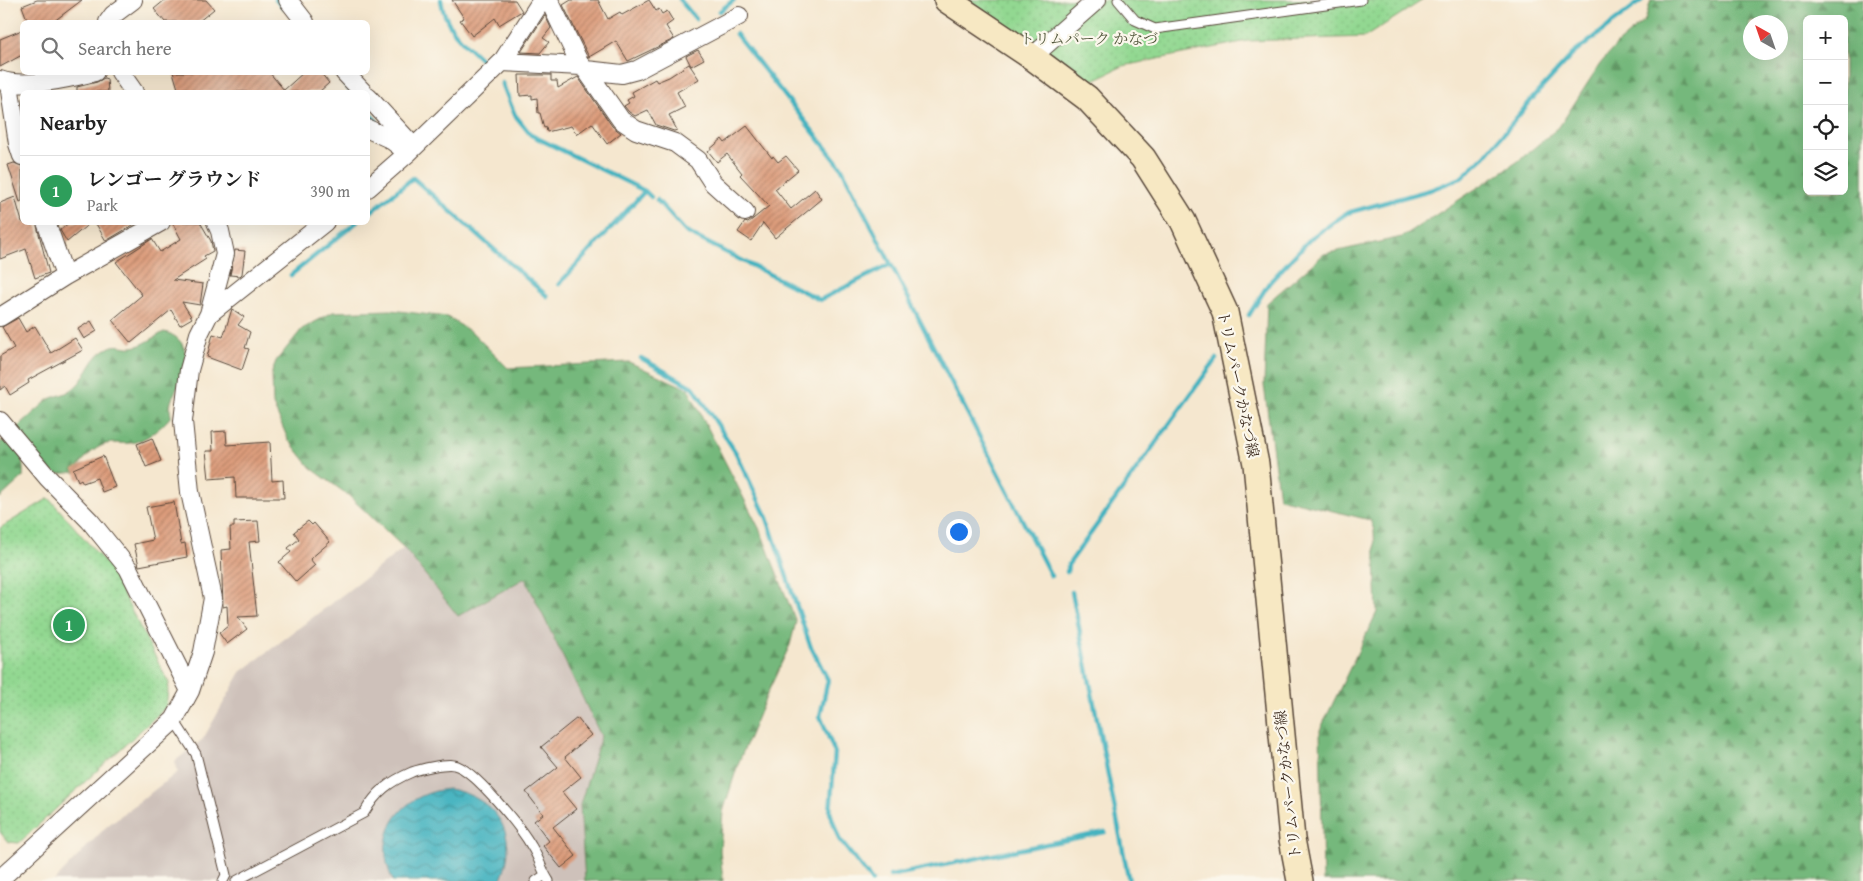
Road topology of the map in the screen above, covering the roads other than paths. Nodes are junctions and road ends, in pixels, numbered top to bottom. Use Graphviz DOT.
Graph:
graph roads {
  1 [pos="133,0"];
  2 [pos="288,0"];
  3 [pos="542,0"];
  4 [pos="549,0"];
  5 [pos="946,0"];
  6 [pos="1097,0"];
  7 [pos="1118,0"];
  8 [pos="1361,0"];
  9 [pos="739,16"];
  10 [pos="109,20"];
  11 [pos="303,20"];
  12 [pos="1032,57"];
  13 [pos="502,62"];
  14 [pos="584,68"];
  15 [pos="82,75"];
  16 [pos="122,75"];
  17 [pos="347,75"];
  18 [pos="5,82"];
  19 [pos="133,90"];
  20 [pos="361,90"];
  21 [pos="370,99"];
  22 [pos="370,130"];
  23 [pos="20,150"];
  24 [pos="411,150"];
  25 [pos="370,186"];
  26 [pos="745,212"];
  27 [pos="47,225"];
  28 [pos="156,225"];
  29 [pos="217,225"];
  30 [pos="321,225"];
  31 [pos="65,276"];
  32 [pos="209,314"];
  33 [pos="0,316"];
  34 [pos="0,421"];
  35 [pos="190,691"];
  36 [pos="174,720"];
  37 [pos="2,870"];
  38 [pos="547,878"];
  39 [pos="223,881"];
  40 [pos="236,881"];
  41 [pos="536,881"];
  42 [pos="1300,881"];
  1 -- 10 [label="street"];
  2 -- 11 [label="street"];
  3 -- 13 [label="street"];
  4 -- 14 [label="street"];
  5 -- 12 [label="main road, トリムパークかなづ線"];
  6 -- 12 [label="street"];
  7 -- 8 [label="lane"];
  9 -- 14 [label="street"];
  12 -- 42 [label="main road, トリムパークかなづ線"];
  13 -- 14 [label="street"];
  13 -- 24 [label="street"];
  14 -- 26 [label="street"];
  15 -- 18 [label="street"];
  16 -- 19 [label="street"];
  17 -- 20 [label="street"];
  18 -- 23 [label="street"];
  21 -- 24 [label="street"];
  22 -- 24 [label="street"];
  24 -- 25 [label="street"];
  27 -- 31 [label="street"];
  28 -- 31 [label="street"];
  29 -- 32 [label="street"];
  30 -- 32 [label="street"];
  31 -- 33 [label="street"];
  32 -- 35 [label="street"];
  34 -- 35 [label="street"];
  35 -- 36 [label="street"];
  36 -- 37 [label="street"];
  36 -- 39 [label="lane"];
  38 -- 40 [label="lane"];
  38 -- 41 [label="lane"];
}
